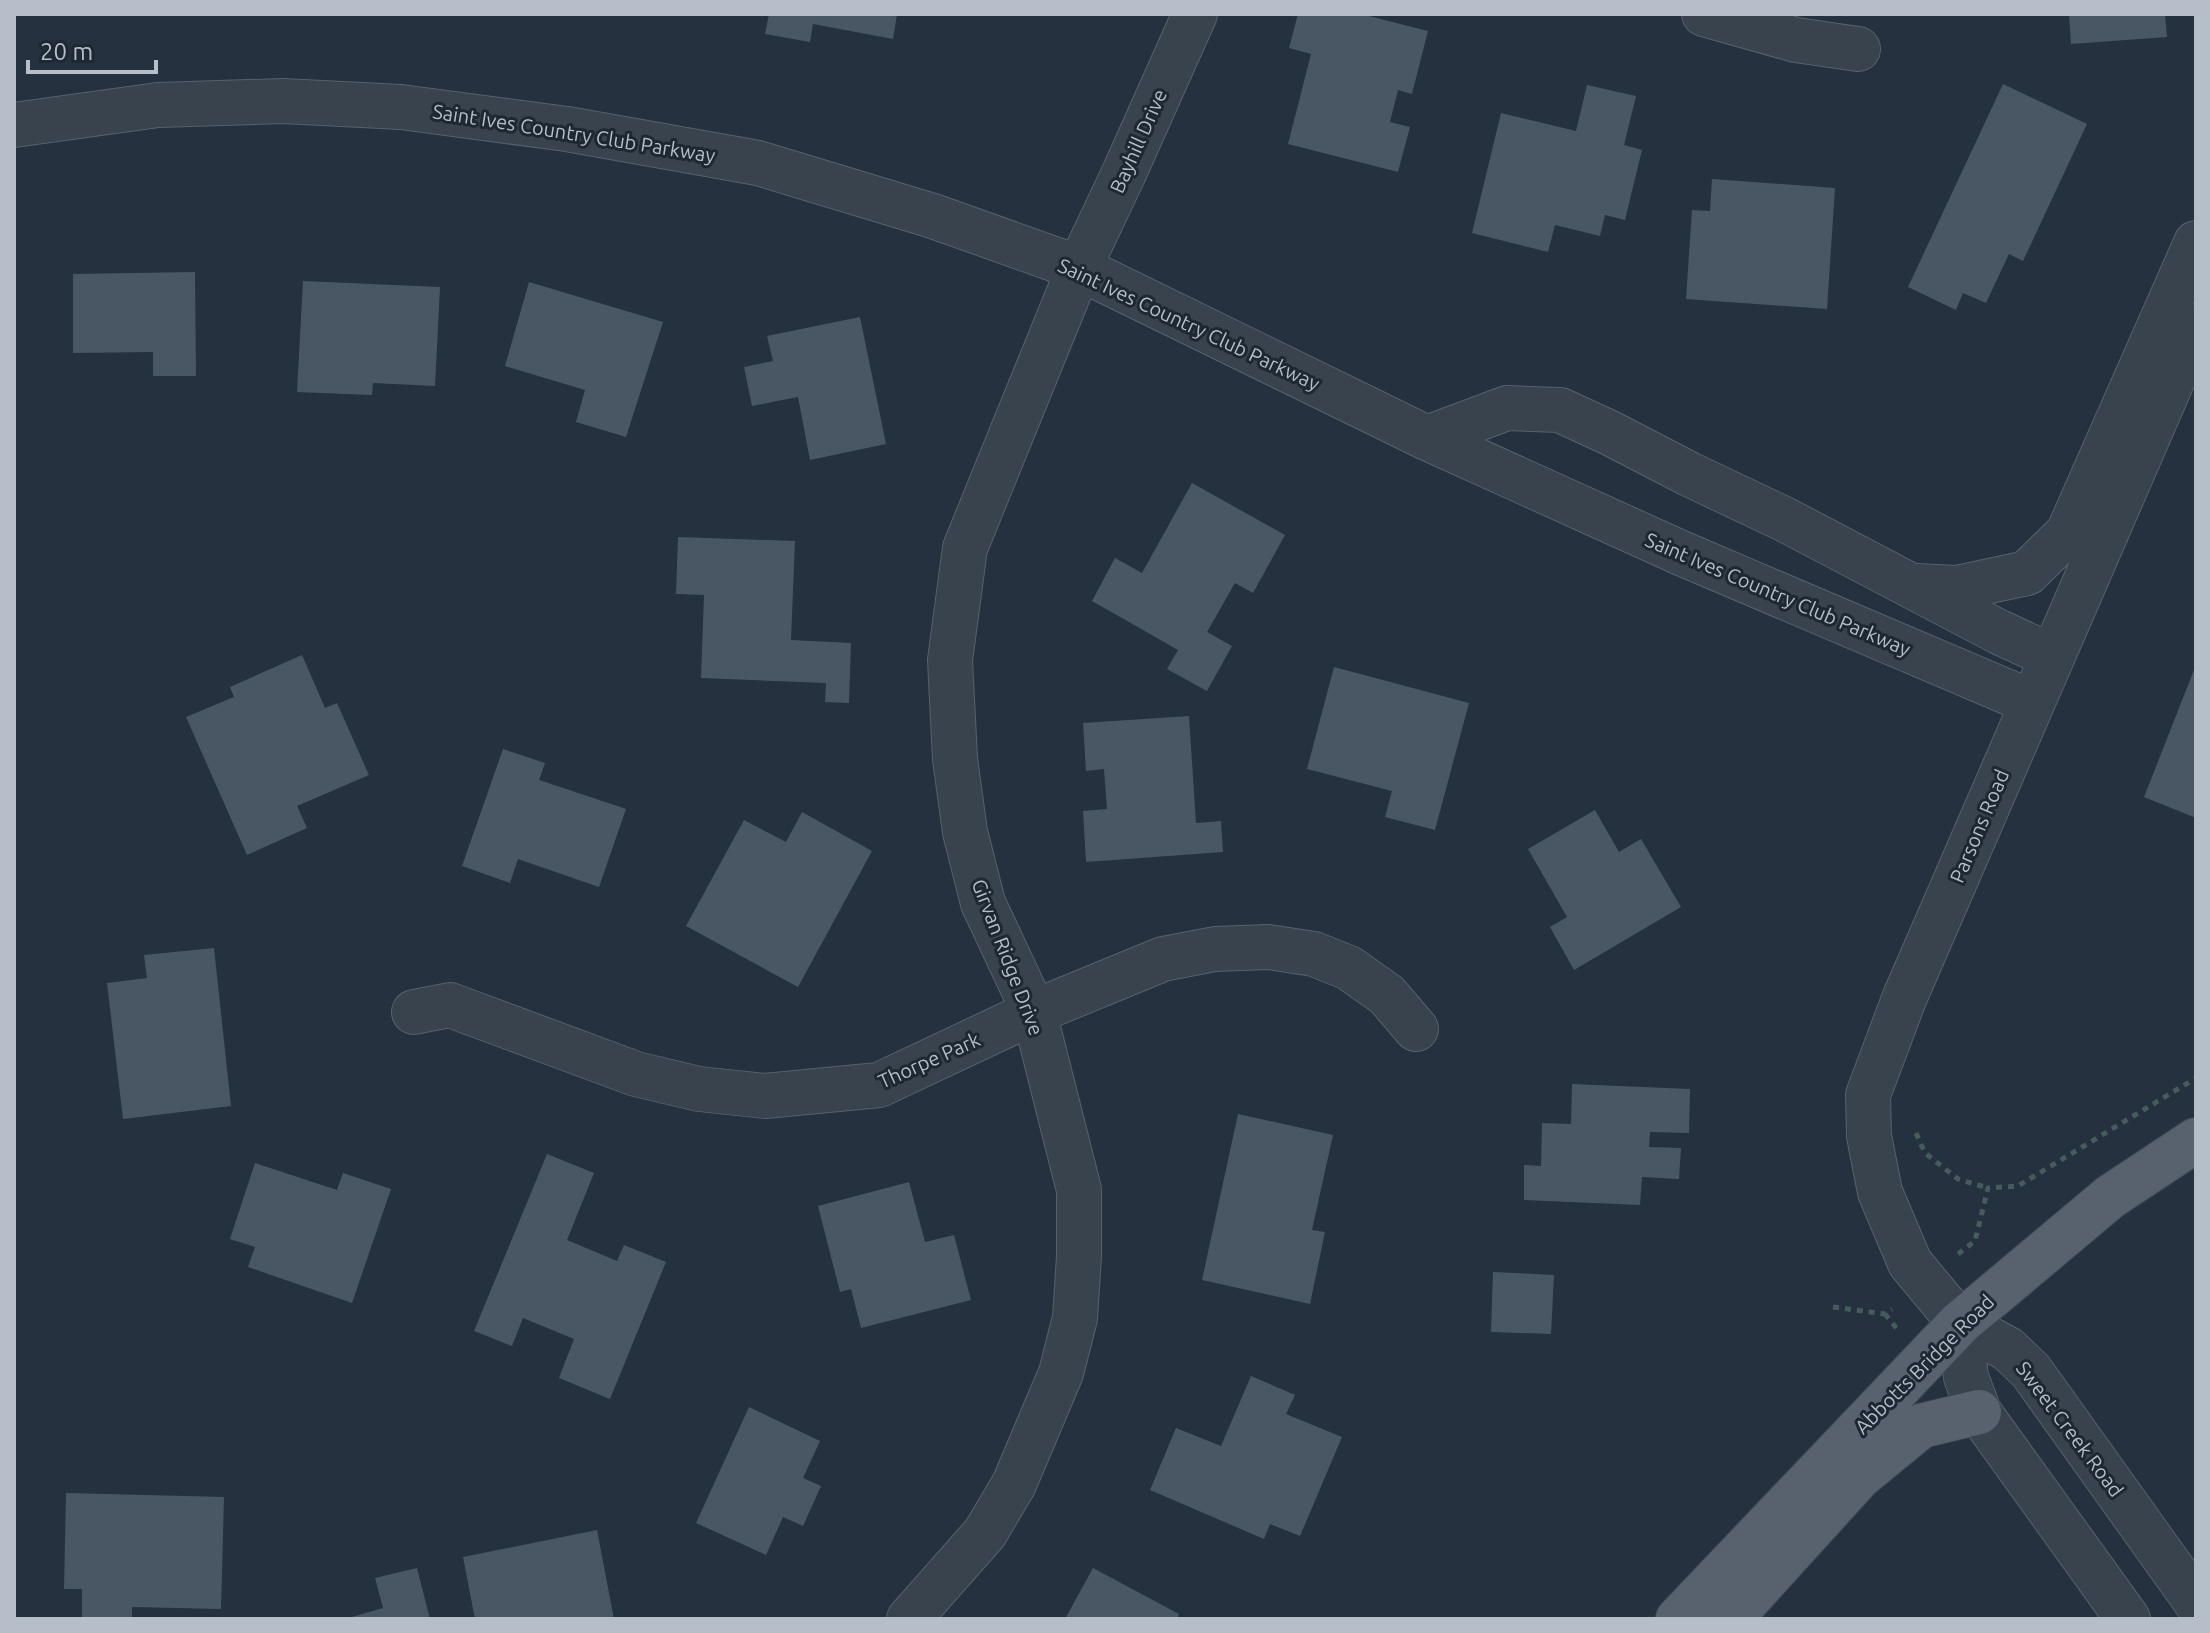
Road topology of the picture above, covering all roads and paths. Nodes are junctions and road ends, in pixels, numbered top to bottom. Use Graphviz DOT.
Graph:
graph roads {
  1 [pos="1195,14"];
  2 [pos="1704,14"];
  3 [pos="1858,49"];
  4 [pos="14,125"];
  5 [pos="2196,243"];
  6 [pos="1079,268"];
  7 [pos="2196,326"];
  8 [pos="1427,438"];
  9 [pos="1912,586"];
  10 [pos="2051,656"];
  11 [pos="2031,702"];
  12 [pos="414,1012"];
  13 [pos="1034,1012"];
  14 [pos="1416,1029"];
  15 [pos="2196,1078"];
  16 [pos="1914,1130"];
  17 [pos="2196,1140"];
  18 [pos="1988,1188"];
  19 [pos="1923,1280"];
  20 [pos="1833,1307"];
  21 [pos="1960,1323"];
  22 [pos="1979,1412"];
  23 [pos="2196,1602"];
  24 [pos="909,1619"];
  25 [pos="1678,1619"];
  26 [pos="1730,1619"];
  27 [pos="2128,1619"];
  1 -- 6 [label="street, Bayhill Drive"];
  2 -- 3 [label="street"];
  4 -- 6 [label="street, Saint Ives Country Club Parkway"];
  5 -- 9 [label="street"];
  6 -- 8 [label="street, Saint Ives Country Club Parkway"];
  6 -- 13 [label="street, Girvan Ridge Drive"];
  7 -- 10 [label="street, Parsons Road"];
  8 -- 9 [label="street"];
  8 -- 11 [label="street, Saint Ives Country Club Parkway"];
  9 -- 10 [label="street"];
  10 -- 11 [label="street, Parsons Road"];
  11 -- 19 [label="street, Parsons Road"];
  12 -- 13 [label="street, Thorpe Park"];
  13 -- 14 [label="street, Thorpe Park"];
  13 -- 24 [label="street, Girvan Ridge Drive"];
  15 -- 18 [label="path"];
  16 -- 18 [label="path"];
  17 -- 21 [label="main road, Abbotts Bridge Road"];
  18 -- 19 [label="path"];
  19 -- 20 [label="path"];
  19 -- 21 [label="street, Parsons Road"];
  21 -- 22 [label="street"];
  21 -- 23 [label="street, Sweet Creek Road"];
  21 -- 25 [label="main road, Abbotts Bridge Road"];
  22 -- 26 [label="main road"];
  22 -- 27 [label="street"];
}
